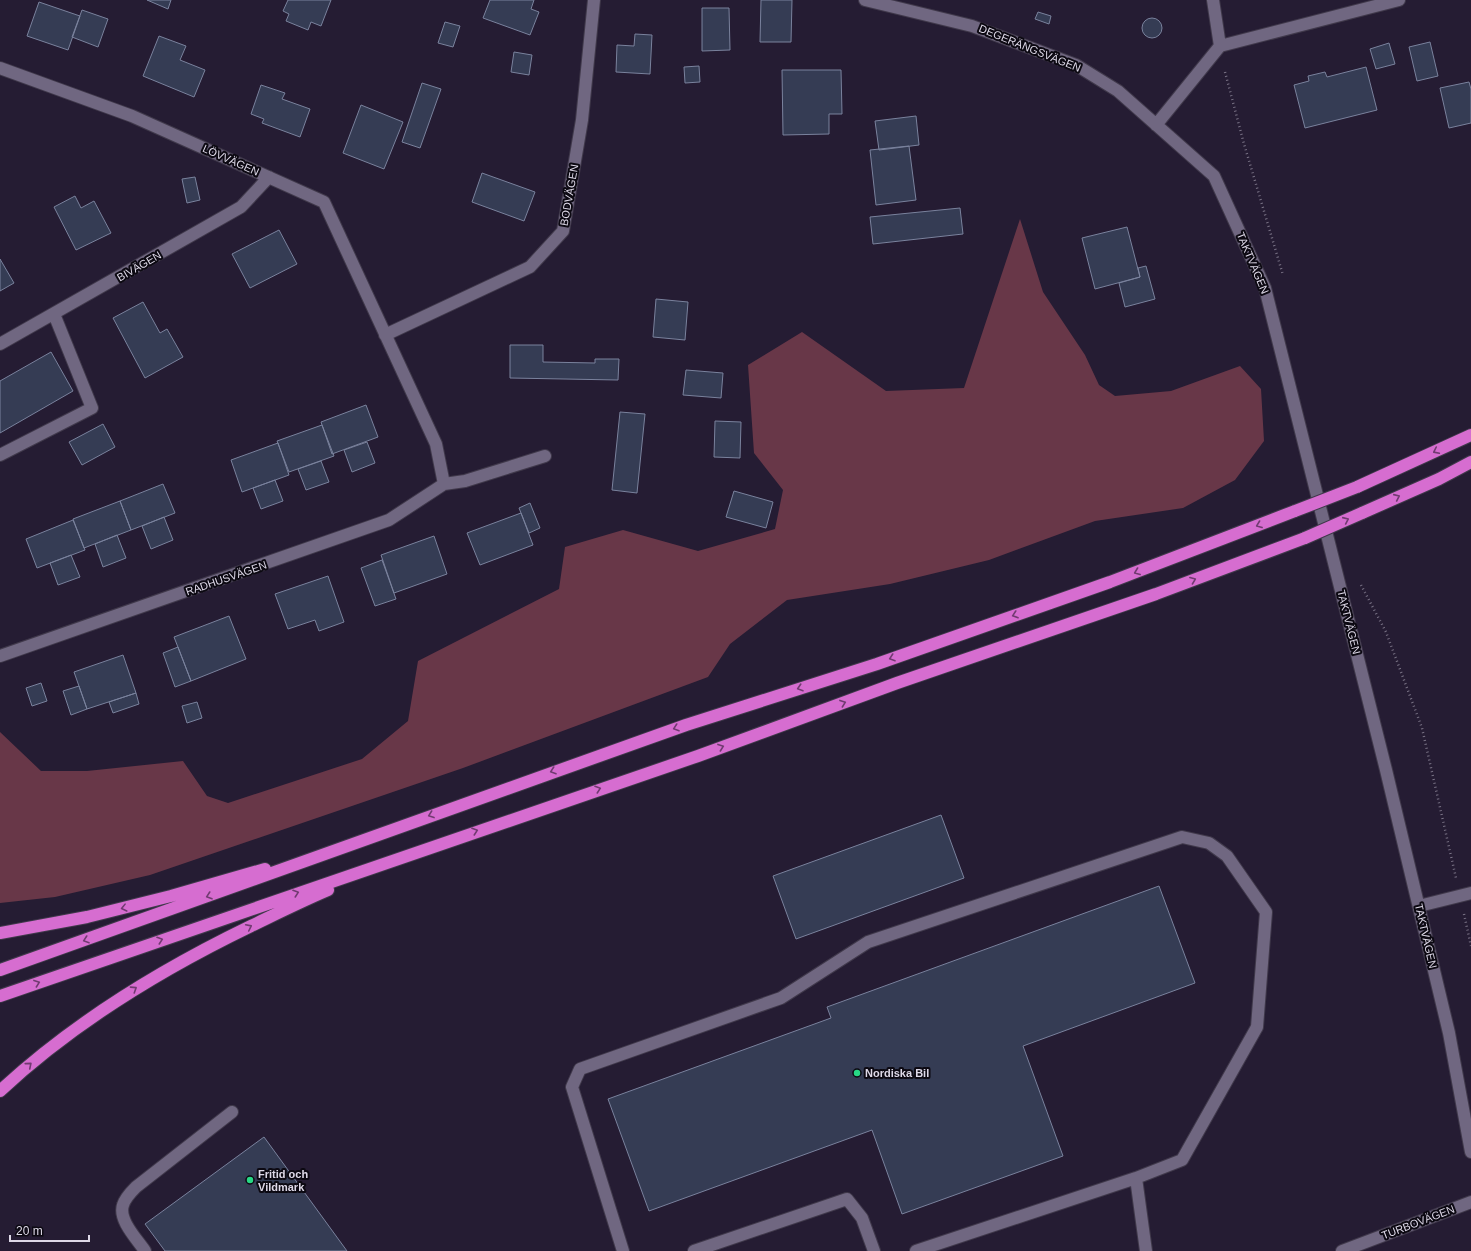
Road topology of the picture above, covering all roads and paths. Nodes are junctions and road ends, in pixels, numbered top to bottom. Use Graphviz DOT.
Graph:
graph roads {
  1 [pos="594,0"];
  2 [pos="865,0"];
  3 [pos="1213,0"];
  4 [pos="1400,0"];
  5 [pos="1220,46"];
  6 [pos="0,68"];
  7 [pos="1156,125"];
  8 [pos="268,177"];
  9 [pos="54,314"];
  10 [pos="385,335"];
  11 [pos="0,344"];
  12 [pos="1471,434"];
  13 [pos="0,455"];
  14 [pos="545,456"];
  15 [pos="1471,462"];
  16 [pos="444,484"];
  17 [pos="0,656"];
  18 [pos="350,844"];
  19 [pos="438,844"];
  20 [pos="1471,893"];
  21 [pos="1419,906"];
  22 [pos="0,933"];
  23 [pos="0,970"];
  24 [pos="0,996"];
  25 [pos="0,1091"];
  26 [pos="232,1112"];
  27 [pos="1471,1152"];
  28 [pos="1136,1178"];
  29 [pos="1471,1202"];
  30 [pos="145,1251"];
  31 [pos="623,1251"];
  32 [pos="694,1251"];
  33 [pos="874,1251"];
  34 [pos="916,1251"];
  35 [pos="1146,1251"];
  36 [pos="1342,1251"];
  1 -- 10 [label="street, BODVÄGEN"];
  2 -- 7 [label="street, DEGERÄNGSVÄGEN"];
  3 -- 5 [label="street"];
  4 -- 5 [label="street"];
  5 -- 7 [label="street"];
  6 -- 8 [label="street, LÖVVÄGEN"];
  7 -- 21 [label="street, TAKTVÄGEN"];
  8 -- 9 [label="street, BIVÄGEN"];
  8 -- 10 [label="street, LÖVVÄGEN"];
  9 -- 11 [label="street, BIVÄGEN"];
  9 -- 13 [label="street"];
  10 -- 16 [label="street"];
  12 -- 18 [label="highway, one-way, bridge"];
  14 -- 16 [label="street, RADHUSVÄGEN"];
  19 -- 15 [label="highway, one-way, bridge"];
  16 -- 17 [label="street, RADHUSVÄGEN"];
  18 -- 22 [label="highway, one-way"];
  18 -- 23 [label="highway, one-way"];
  24 -- 19 [label="highway, one-way"];
  25 -- 19 [label="highway, one-way"];
  20 -- 21 [label="street"];
  21 -- 27 [label="street, TAKTVÄGEN"];
  26 -- 30 [label="street"];
  28 -- 31 [label="street"];
  28 -- 34 [label="street"];
  28 -- 35 [label="street"];
  29 -- 36 [label="street, TURBOVÄGEN"];
  32 -- 33 [label="street"];
}
